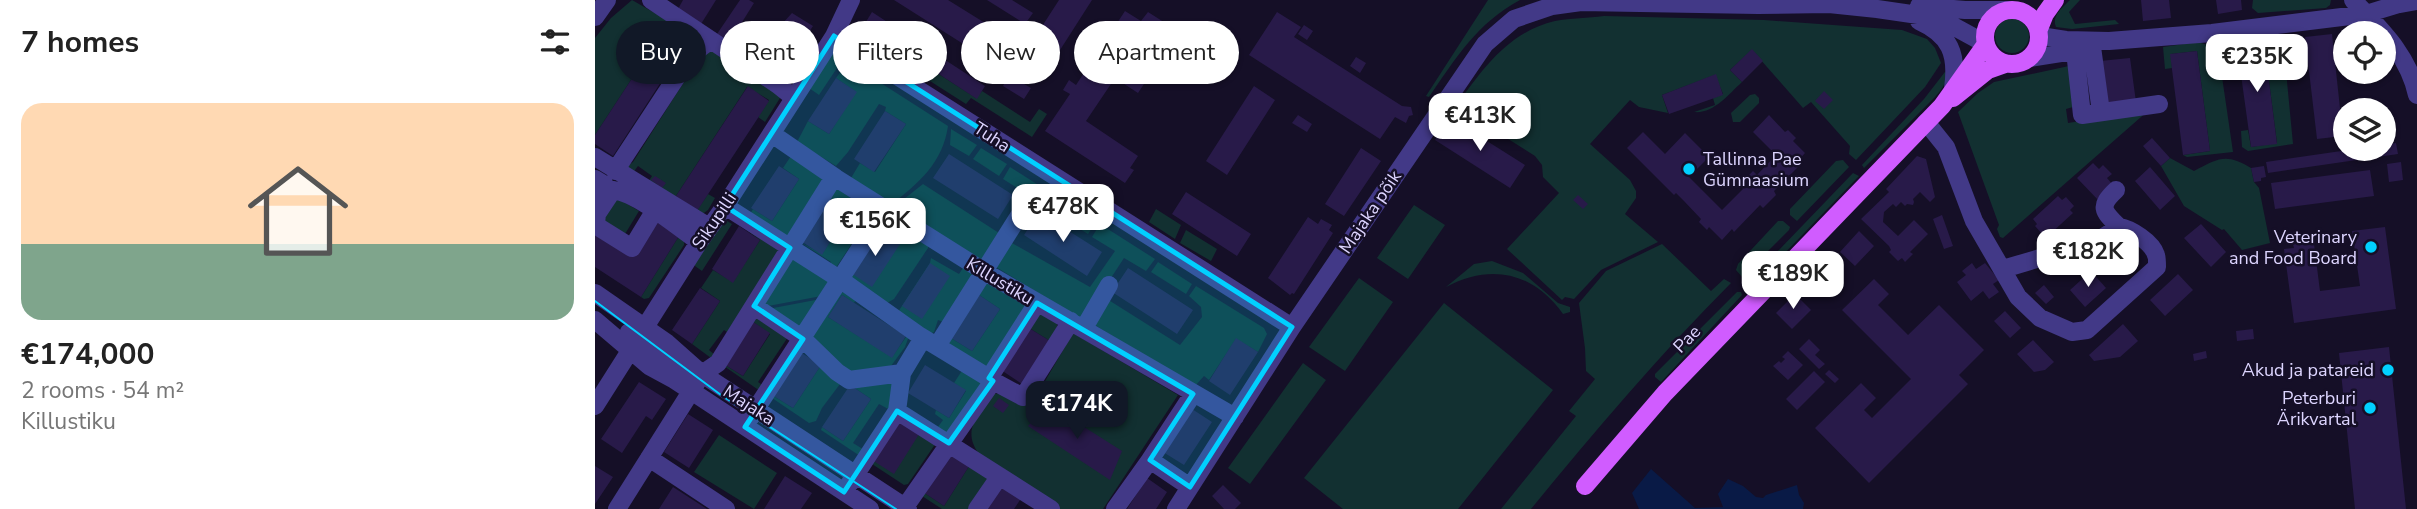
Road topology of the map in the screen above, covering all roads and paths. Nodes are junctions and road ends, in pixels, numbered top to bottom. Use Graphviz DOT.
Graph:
graph roads {
  1 [pos="607,0"];
  2 [pos="651,0"];
  3 [pos="851,0"];
  4 [pos="2032,0"];
  5 [pos="2056,0"];
  6 [pos="2353,0"];
  7 [pos="2417,1"];
  8 [pos="1829,2"];
  9 [pos="1877,9"];
  10 [pos="2010,10"];
  11 [pos="1906,15"];
  12 [pos="2366,15"];
  13 [pos="595,17"];
  14 [pos="841,21"];
  15 [pos="2039,32"];
  16 [pos="833,37"];
  17 [pos="711,40"];
  18 [pos="1986,44"];
  19 [pos="2092,46"];
  20 [pos="2030,58"];
  21 [pos="2005,64"];
  22 [pos="910,84"];
  23 [pos="1953,88"];
  24 [pos="2417,95"];
  25 [pos="793,97"];
  26 [pos="2159,104"];
  27 [pos="1942,106"];
  28 [pos="1926,122"];
  29 [pos="772,134"];
  30 [pos="595,158"];
  31 [pos="615,171"];
  32 [pos="834,177"];
  33 [pos="595,179"];
  34 [pos="2116,190"];
  35 [pos="1029,200"];
  36 [pos="595,203"];
  37 [pos="725,206"];
  38 [pos="655,211"];
  39 [pos="2119,227"];
  40 [pos="870,233"];
  41 [pos="704,234"];
  42 [pos="790,248"];
  43 [pos="2003,269"];
  44 [pos="985,272"];
  45 [pos="841,280"];
  46 [pos="1109,285"];
  47 [pos="595,293"];
  48 [pos="1037,303"];
  49 [pos="754,306"];
  50 [pos="595,307"];
  51 [pos="595,320"];
  52 [pos="1077,325"];
  53 [pos="1292,327"];
  54 [pos="638,339"];
  55 [pos="803,339"];
  56 [pos="930,342"];
  57 [pos="902,373"];
  58 [pos="991,380"];
  59 [pos="696,383"];
  60 [pos="1193,394"];
  61 [pos="595,406"];
  62 [pos="897,411"];
  63 [pos="1235,417"];
  64 [pos="751,418"];
  65 [pos="949,443"];
  66 [pos="649,458"];
  67 [pos="1150,460"];
  68 [pos="999,477"];
  69 [pos="850,483"];
  70 [pos="1585,486"];
  71 [pos="1190,487"];
  72 [pos="624,507"];
  73 [pos="899,507"];
  74 [pos="1048,508"];
  75 [pos="726,509"];
  76 [pos="870,509"];
  77 [pos="977,509"];
  78 [pos="1115,509"];
  79 [pos="1176,509"];
  1 -- 13 [label="street"];
  2 -- 17 [label="street"];
  3 -- 14 [label="street, Sikupilli"];
  4 -- 10 [label="main road"];
  5 -- 15 [label="main road"];
  6 -- 12 [label="street"];
  7 -- 12 [label="street"];
  8 -- 9 [label="street, Majaka põik"];
  8 -- 53 [label="street, Majaka põik"];
  9 -- 10 [label="street, Majaka põik"];
  9 -- 11 [label="street, Majaka põik"];
  10 -- 15 [label="main road"];
  10 -- 18 [label="main road"];
  11 -- 18 [label="street, Majaka põik"];
  11 -- 23 [label="street"];
  12 -- 19 [label="street"];
  12 -- 24 [label="street"];
  15 -- 19 [label="street"];
  15 -- 20 [label="main road"];
  16 -- 25 [label="street, Sikupilli"];
  17 -- 25 [label="street"];
  17 -- 31 [label="street"];
  18 -- 21 [label="main road"];
  18 -- 23 [label="main road, Pae"];
  19 -- 20 [label="street"];
  19 -- 26 [label="street"];
  20 -- 21 [label="main road"];
  21 -- 27 [label="main road, Pae"];
  22 -- 53 [label="street, Tuha"];
  23 -- 27 [label="main road, Pae"];
  25 -- 29 [label="street, Sikupilli"];
  27 -- 28 [label="main road, Pae"];
  28 -- 43 [label="street"];
  28 -- 70 [label="main road, Pae"];
  29 -- 32 [label="street, Killustiku"];
  29 -- 37 [label="street, Sikupilli"];
  30 -- 31 [label="street"];
  31 -- 41 [label="street"];
  32 -- 42 [label="street"];
  32 -- 44 [label="street, Killustiku"];
  33 -- 36 [label="street"];
  34 -- 39 [label="street"];
  35 -- 44 [label="street"];
  37 -- 41 [label="street, Sikupilli"];
  37 -- 42 [label="street"];
  38 -- 41 [label="street"];
  39 -- 43 [label="street"];
  39 -- 43 [label="street"];
  40 -- 45 [label="street"];
  41 -- 54 [label="street, Sikupilli"];
  42 -- 45 [label="street"];
  42 -- 49 [label="street"];
  44 -- 48 [label="street, Killustiku"];
  44 -- 56 [label="street"];
  45 -- 55 [label="street"];
  45 -- 56 [label="street"];
  46 -- 52 [label="street"];
  47 -- 54 [label="street, Majaka"];
  48 -- 52 [label="street, Killustiku"];
  48 -- 58 [label="street"];
  49 -- 55 [label="street"];
  49 -- 59 [label="street"];
  50 -- 54 [label="street"];
  51 -- 54 [label="street, Majaka"];
  52 -- 58 [label="street"];
  52 -- 60 [label="street, Killustiku"];
  53 -- 63 [label="street, Majaka põik"];
  54 -- 59 [label="street, Majaka"];
  54 -- 59 [label="street, Majaka"];
  54 -- 61 [label="street, Sikupilli"];
  55 -- 57 [label="street"];
  55 -- 64 [label="street"];
  56 -- 57 [label="street"];
  56 -- 58 [label="street"];
  57 -- 62 [label="street"];
  58 -- 65 [label="street"];
  59 -- 64 [label="street, Majaka"];
  59 -- 66 [label="street"];
  60 -- 63 [label="street, Killustiku"];
  60 -- 67 [label="street"];
  62 -- 65 [label="street"];
  62 -- 69 [label="street"];
  63 -- 71 [label="street, Majaka põik"];
  64 -- 69 [label="street, Majaka"];
  65 -- 68 [label="street"];
  65 -- 73 [label="street"];
  66 -- 72 [label="street"];
  66 -- 75 [label="street"];
  67 -- 71 [label="street"];
  67 -- 78 [label="street"];
  68 -- 74 [label="street"];
  68 -- 77 [label="street"];
  69 -- 73 [label="street, Majaka"];
  69 -- 76 [label="street, Majaka"];
  71 -- 79 [label="street, Majaka põik"];
}
